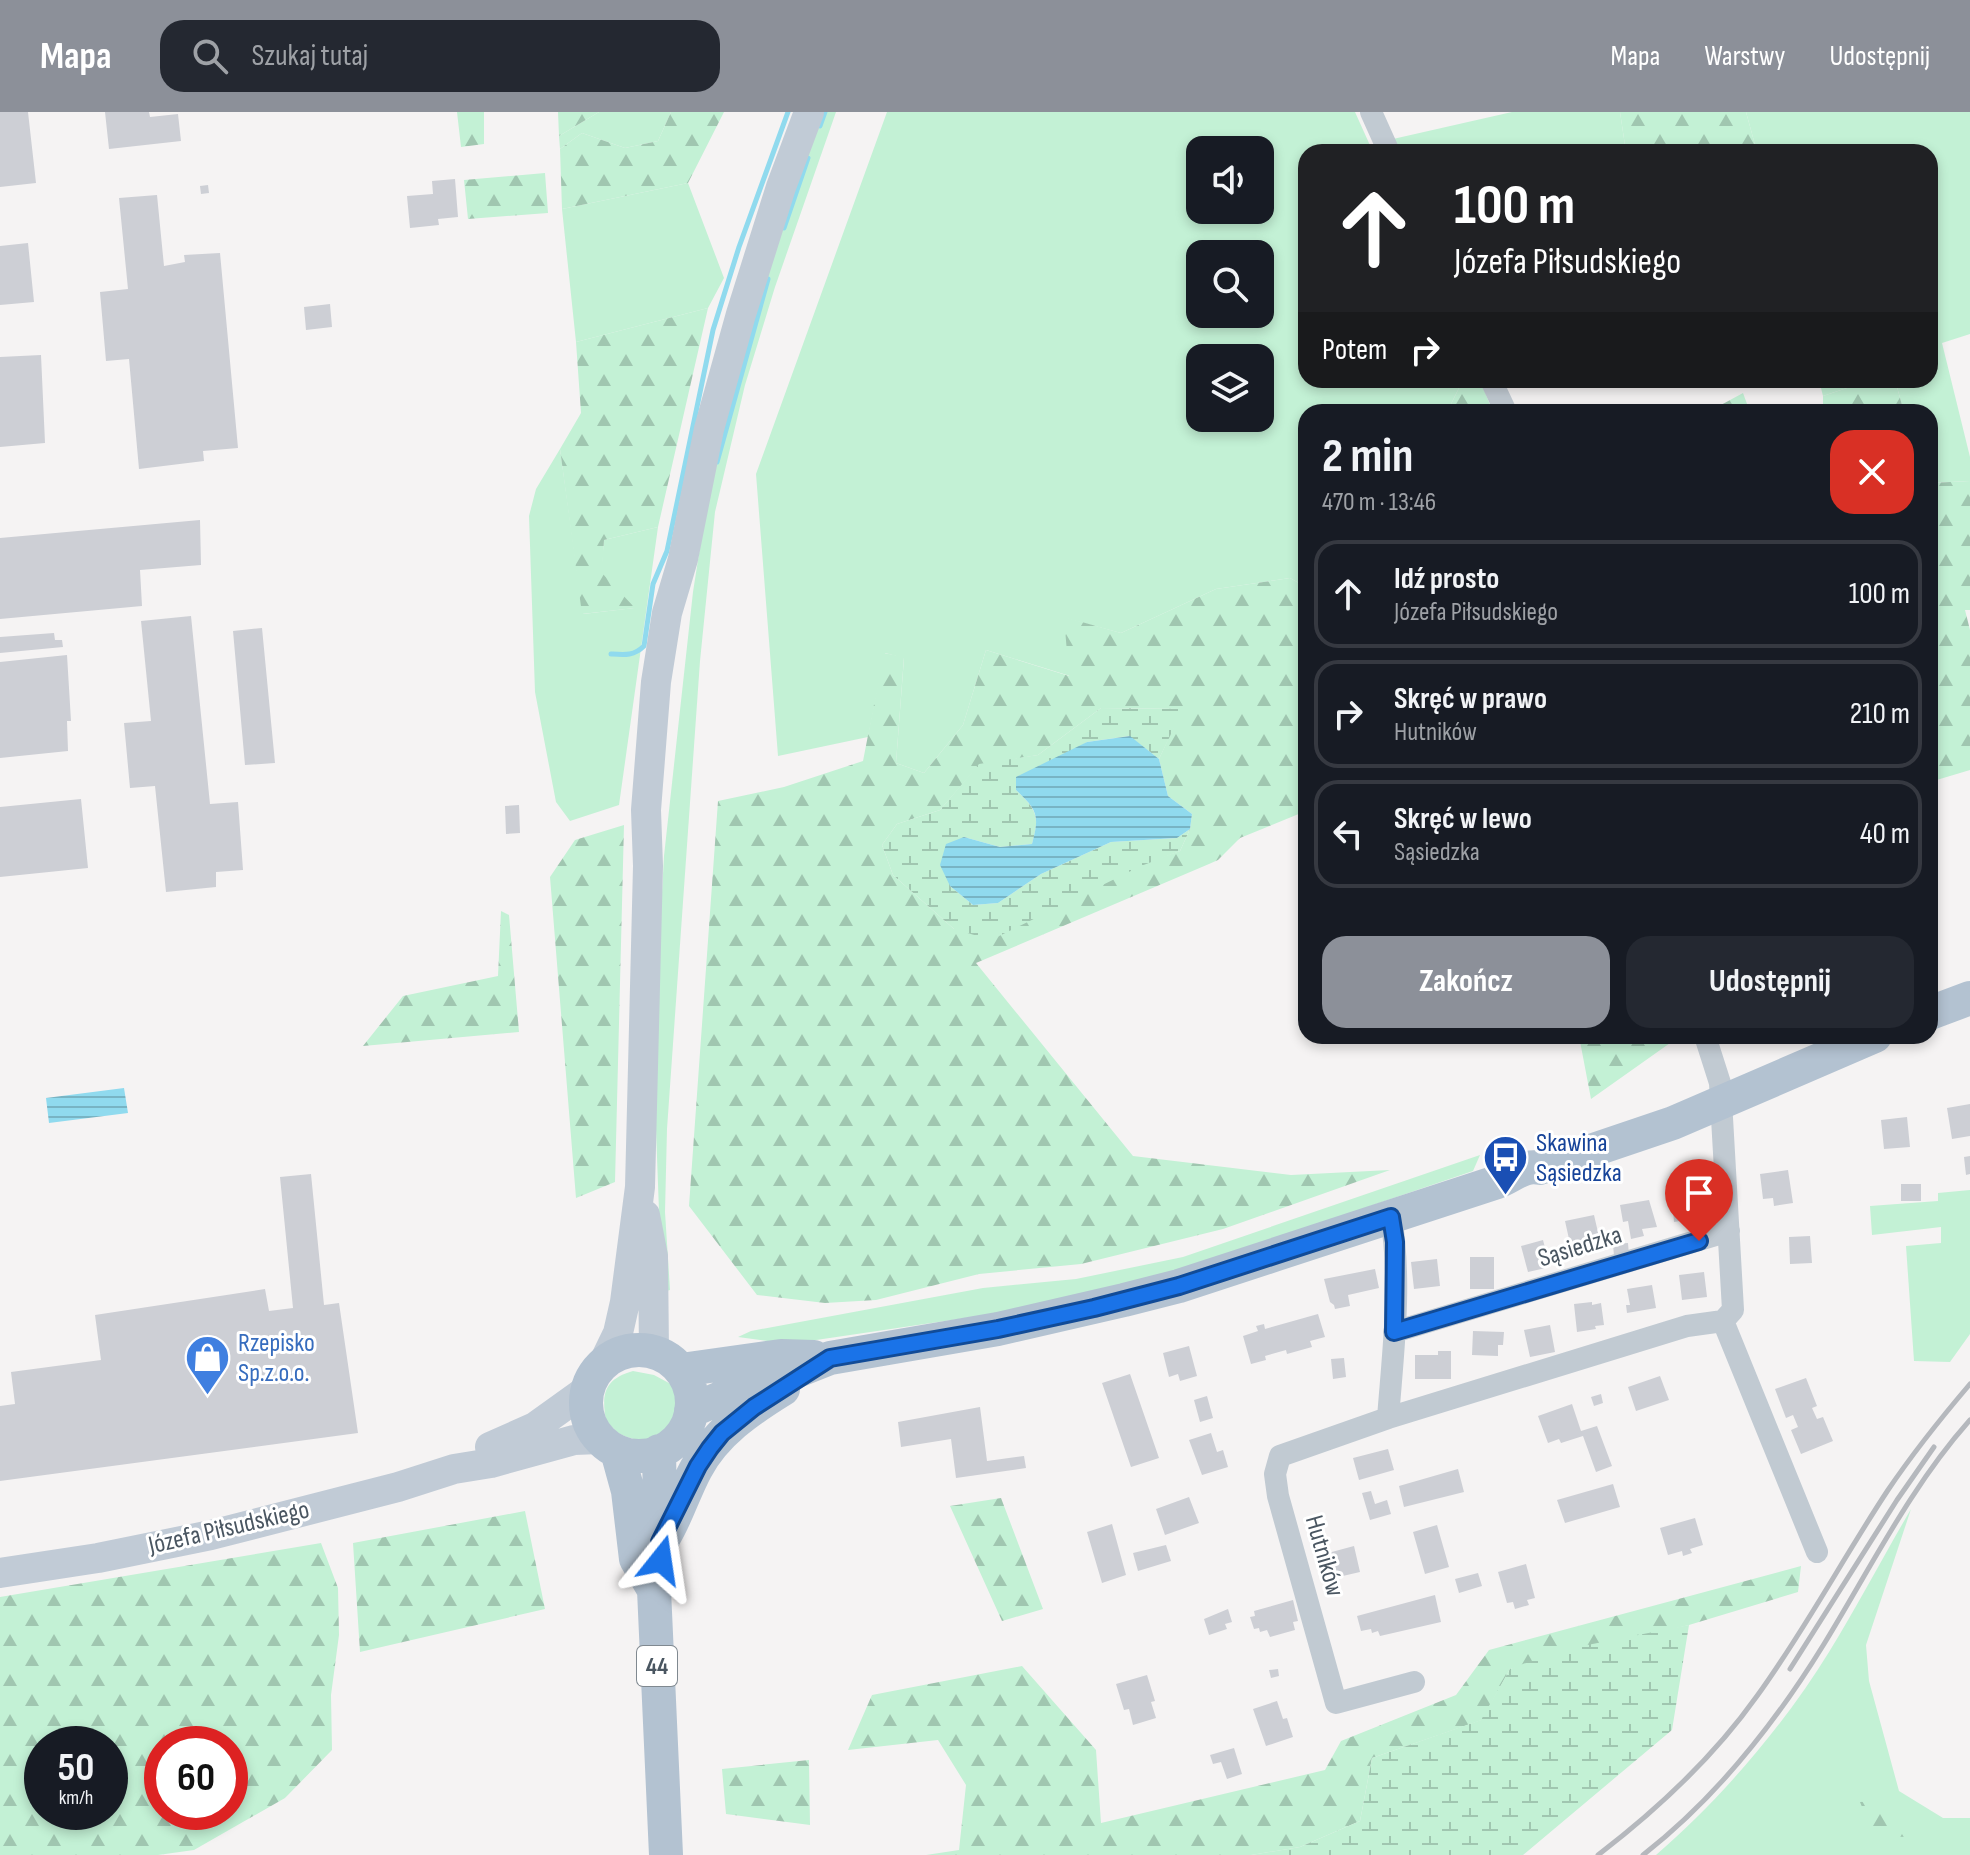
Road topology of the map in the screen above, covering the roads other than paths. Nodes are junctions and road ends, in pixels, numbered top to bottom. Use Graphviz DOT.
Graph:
graph roads {
  1 [pos="809,112"];
  2 [pos="1371,112"];
  3 [pos="1385,144"];
  4 [pos="1970,998"];
  5 [pos="1938,1010"];
  6 [pos="1708,1044"];
  7 [pos="1856,1044"];
  8 [pos="1722,1101"];
  9 [pos="640,1187"];
  10 [pos="1391,1217"];
  11 [pos="1729,1231"];
  12 [pos="1723,1321"];
  13 [pos="1394,1332"];
  14 [pos="830,1358"];
  15 [pos="668,1361"];
  16 [pos="596,1376"];
  17 [pos="691,1411"];
  18 [pos="1388,1418"];
  19 [pos="609,1445"];
  20 [pos="659,1451"];
  21 [pos="454,1469"];
  22 [pos="660,1542"];
  23 [pos="1817,1552"];
  24 [pos="0,1573"];
  25 [pos="654,1590"];
  26 [pos="1414,1682"];
  27 [pos="666,1855"];
  1 -- 9 [label="main road"];
  2 -- 3 [label="street"];
  4 -- 5 [label="main road"];
  6 -- 8 [label="street"];
  7 -- 8 [label="main road, 44"];
  8 -- 10 [label="main road, 44"];
  8 -- 11 [label="street"];
  9 -- 15 [label="main road"];
  9 -- 16 [label="main road"];
  10 -- 13 [label="street"];
  10 -- 14 [label="main road, 44"];
  11 -- 12 [label="street"];
  11 -- 13 [label="street, Sąsiedzka"];
  12 -- 18 [label="street, Hutników"];
  12 -- 23 [label="street"];
  13 -- 18 [label="street"];
  14 -- 15 [label="main road, 44"];
  14 -- 17 [label="main road, 44"];
  14 -- 22 [label="main road, 44"];
  15 -- 16 [label="main road, 44"];
  15 -- 17 [label="main road"];
  16 -- 19 [label="main road, 44"];
  16 -- 21 [label="main road, Józefa Piłsudskiego"];
  17 -- 20 [label="main road"];
  18 -- 26 [label="street, Hutników"];
  19 -- 20 [label="main road"];
  19 -- 21 [label="main road, Józefa Piłsudskiego"];
  19 -- 25 [label="main road, 44"];
  20 -- 22 [label="main road, 44"];
  21 -- 24 [label="main road, Józefa Piłsudskiego"];
  22 -- 25 [label="main road, 44"];
  25 -- 27 [label="main road, 44"];
}
